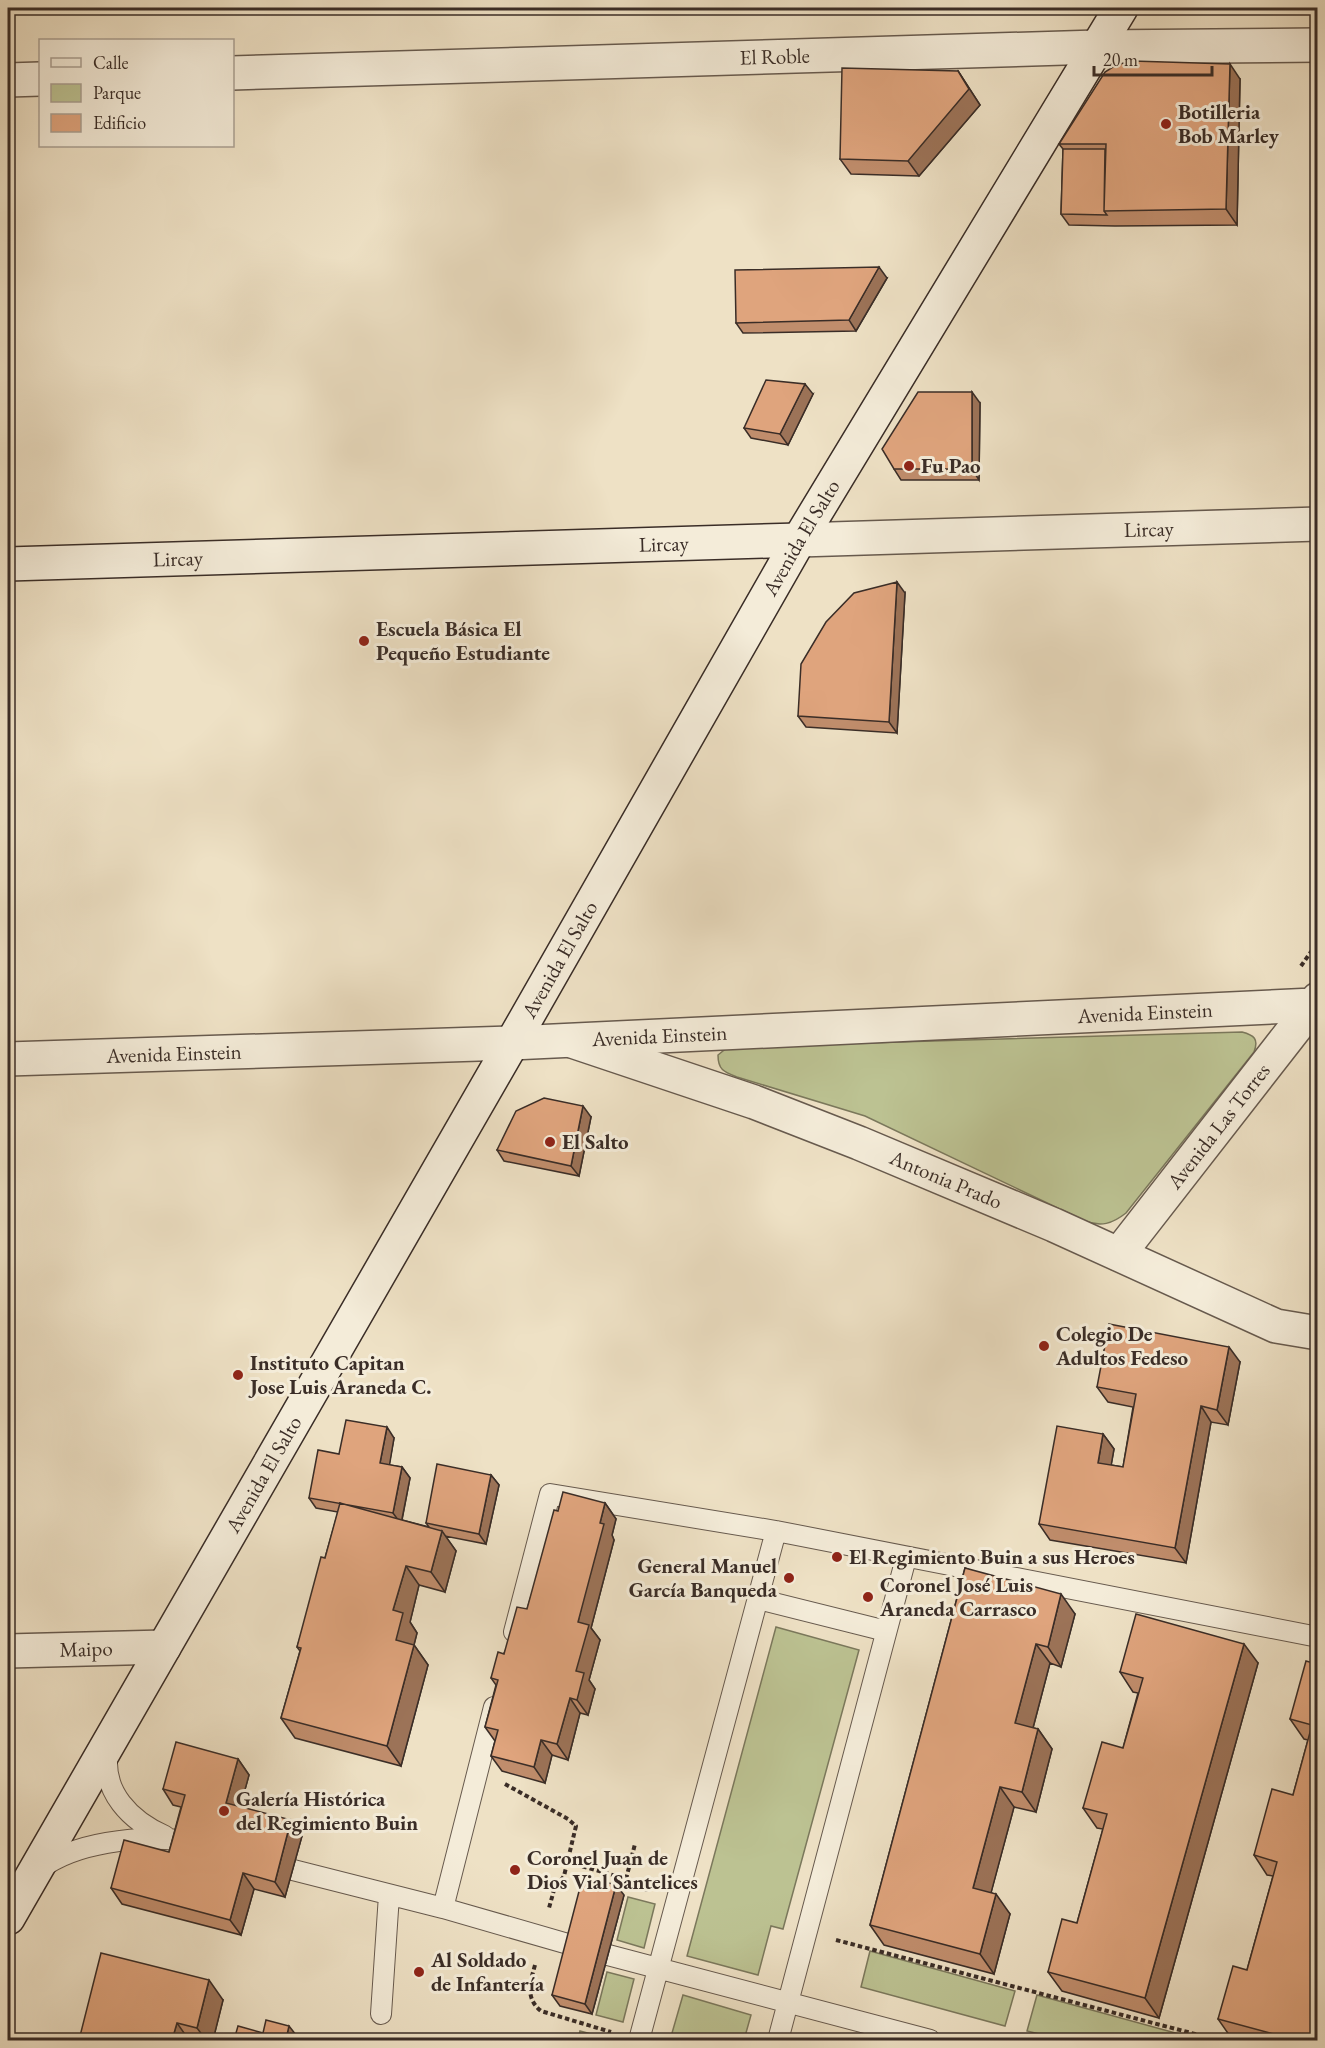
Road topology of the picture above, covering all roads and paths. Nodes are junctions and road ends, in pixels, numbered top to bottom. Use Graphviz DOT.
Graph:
graph roads {
  1 [pos="1121,8"];
  2 [pos="1317,45"];
  3 [pos="1097,47"];
  4 [pos="234,73"];
  5 [pos="39,79"];
  6 [pos="8,80"];
  7 [pos="1317,524"];
  8 [pos="799,540"];
  9 [pos="8,564"];
  10 [pos="1315,1002"];
  11 [pos="569,1040"];
  12 [pos="512,1043"];
  13 [pos="8,1059"];
  14 [pos="1119,1254"];
  15 [pos="1317,1333"];
  16 [pos="776,1531"];
  17 [pos="906,1558"];
  18 [pos="758,1599"];
  19 [pos="886,1631"];
  20 [pos="1317,1637"];
  21 [pos="164,1647"];
  22 [pos="8,1651"];
  23 [pos="508,1655"];
  24 [pos="499,1689"];
  25 [pos="110,1739"];
  26 [pos="635,1844"];
  27 [pos="568,1862"];
  28 [pos="293,1870"];
  29 [pos="32,1876"];
  30 [pos="627,1880"];
  31 [pos="389,1895"];
  32 [pos="677,1898"];
  33 [pos="442,1908"];
  34 [pos="8,1918"];
  35 [pos="807,1932"];
  36 [pos="575,1946"];
  37 [pos="608,1955"];
  38 [pos="658,1968"];
  39 [pos="788,2002"];
  40 [pos="381,2014"];
  41 [pos="639,2040"];
  42 [pos="778,2040"];
  43 [pos="930,2040"];
  44 [pos="1218,2040"];
  1 -- 3 [label="street, Avenida El Salto"];
  2 -- 3 [label="street, El Roble"];
  3 -- 4 [label="street, El Roble"];
  3 -- 8 [label="street, Avenida El Salto"];
  5 -- 6 [label="street"];
  7 -- 8 [label="street, Lircay"];
  8 -- 9 [label="street, Lircay"];
  8 -- 12 [label="street, Avenida El Salto"];
  10 -- 11 [label="street, Avenida Einstein"];
  10 -- 14 [label="street, Avenida Las Torres"];
  11 -- 12 [label="street, Avenida Einstein"];
  11 -- 14 [label="street, Antonia Prado"];
  12 -- 13 [label="street, Avenida Einstein"];
  12 -- 21 [label="street, Avenida El Salto"];
  14 -- 15 [label="street, Antonia Prado"];
  16 -- 17 [label="lane"];
  16 -- 18 [label="lane"];
  16 -- 23 [label="lane"];
  17 -- 19 [label="lane"];
  17 -- 20 [label="lane"];
  18 -- 19 [label="lane"];
  18 -- 32 [label="lane"];
  19 -- 35 [label="lane"];
  21 -- 22 [label="street, Maipo"];
  21 -- 25 [label="street, Avenida El Salto"];
  24 -- 33 [label="lane"];
  25 -- 29 [label="street, Avenida El Salto"];
  25 -- 29 [label="lane"];
  26 -- 30 [label="path"];
  27 -- 30 [label="path"];
  28 -- 31 [label="lane"];
  29 -- 34 [label="street, Avenida El Salto"];
  30 -- 32 [label="path"];
  31 -- 33 [label="lane"];
  31 -- 40 [label="lane"];
  32 -- 38 [label="lane"];
  33 -- 36 [label="lane"];
  35 -- 39 [label="lane"];
  35 -- 44 [label="path"];
  37 -- 38 [label="lane"];
  38 -- 39 [label="lane"];
  38 -- 41 [label="lane"];
  39 -- 42 [label="lane"];
  39 -- 43 [label="lane"];
}
